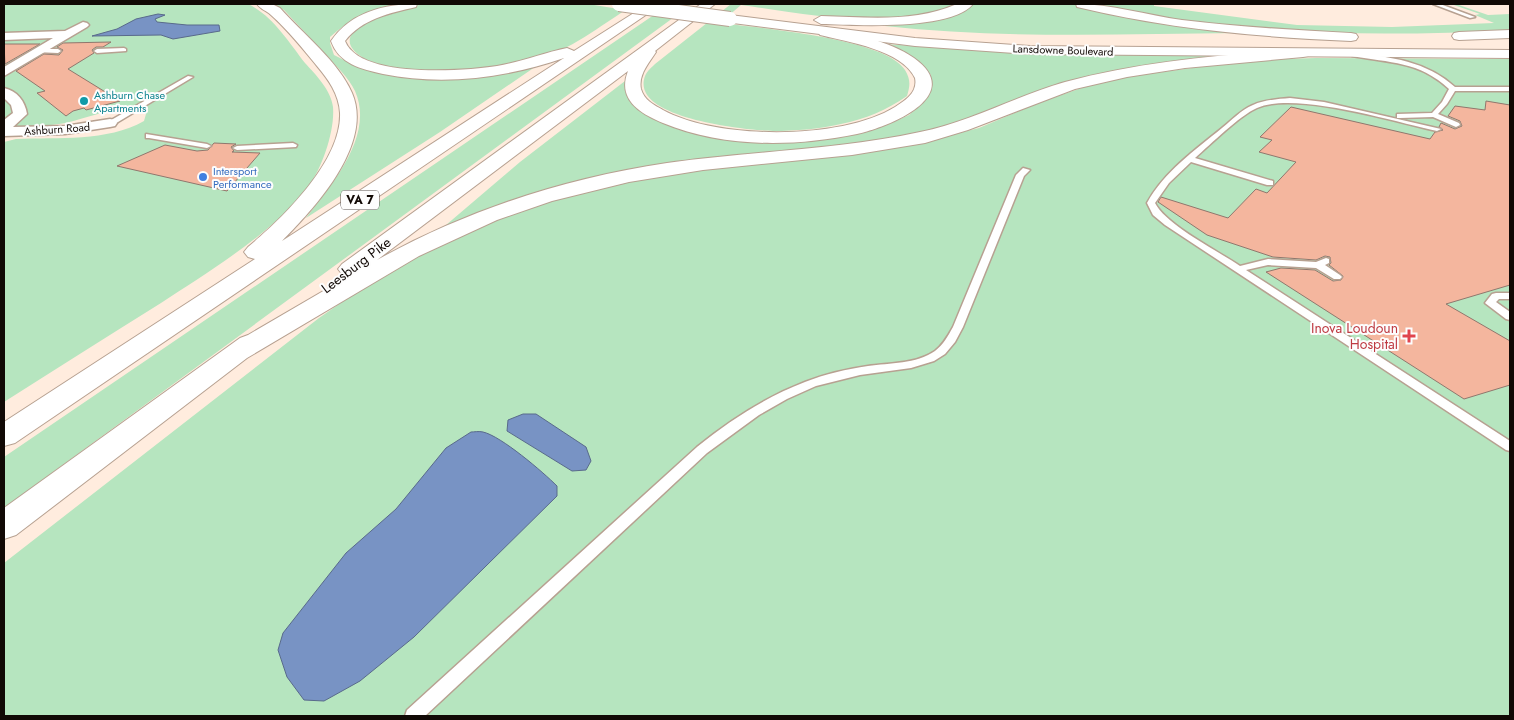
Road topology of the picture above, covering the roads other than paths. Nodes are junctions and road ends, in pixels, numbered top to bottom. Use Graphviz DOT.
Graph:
graph roads {
  1 [pos="263,4"];
  2 [pos="411,4"];
  3 [pos="619,4"];
  4 [pos="656,4"];
  5 [pos="690,4"];
  6 [pos="709,4"];
  7 [pos="967,4"];
  8 [pos="1082,4"];
  9 [pos="1436,4"];
  10 [pos="736,15"];
  11 [pos="1472,17"];
  12 [pos="84,25"];
  13 [pos="820,26"];
  14 [pos="612,33"];
  15 [pos="67,34"];
  16 [pos="1510,34"];
  17 [pos="4,36"];
  18 [pos="1450,36"];
  19 [pos="1351,37"];
  20 [pos="1369,37"];
  21 [pos="656,42"];
  22 [pos="124,50"];
  23 [pos="58,51"];
  24 [pos="97,51"];
  25 [pos="37,52"];
  26 [pos="1303,53"];
  27 [pos="1337,54"];
  28 [pos="1510,54"];
  29 [pos="4,72"];
  30 [pos="190,77"];
  31 [pos="1453,89"];
  32 [pos="1510,89"];
  33 [pos="4,92"];
  34 [pos="1371,114"];
  35 [pos="1434,115"];
  36 [pos="110,123"];
  37 [pos="1456,125"];
  38 [pos="4,127"];
  39 [pos="1437,129"];
  40 [pos="4,132"];
  41 [pos="149,136"];
  42 [pos="293,145"];
  43 [pos="207,146"];
  44 [pos="237,148"];
  45 [pos="1189,159"];
  46 [pos="1026,170"];
  47 [pos="1270,183"];
  48 [pos="1238,269"];
  49 [pos="1337,277"];
  50 [pos="1510,296"];
  51 [pos="1510,317"];
  52 [pos="235,354"];
  53 [pos="108,366"];
  54 [pos="4,436"];
  55 [pos="1510,447"];
  56 [pos="4,526"];
  57 [pos="413,716"];
  1 -- 53 [label="main road"];
  2 -- 14 [label="main road"];
  3 -- 10 [label="main road, Lansdowne Boulevard, bridge"];
  4 -- 14 [label="main road, VA 7"];
  5 -- 10 [label="main road, Lansdowne Boulevard"];
  6 -- 21 [label="main road, Leesburg Pike"];
  7 -- 13 [label="main road"];
  8 -- 19 [label="main road"];
  9 -- 11 [label="lane"];
  10 -- 13 [label="main road, Lansdowne Boulevard"];
  12 -- 15 [label="street"];
  13 -- 19 [label="main road, Lansdowne Boulevard"];
  13 -- 21 [label="main road"];
  13 -- 26 [label="main road, Lansdowne Boulevard"];
  14 -- 53 [label="main road, VA 7"];
  15 -- 17 [label="street"];
  15 -- 25 [label="street"];
  16 -- 18 [label="main road"];
  19 -- 20 [label="main road, Lansdowne Boulevard"];
  21 -- 52 [label="main road, Leesburg Pike"];
  22 -- 24 [label="lane"];
  23 -- 25 [label="lane"];
  25 -- 29 [label="street"];
  26 -- 27 [label="main road, Lansdowne Boulevard"];
  26 -- 52 [label="main road"];
  27 -- 28 [label="main road, Lansdowne Boulevard"];
  27 -- 31 [label="lane"];
  30 -- 36 [label="lane"];
  31 -- 32 [label="lane"];
  31 -- 35 [label="lane"];
  33 -- 38 [label="street"];
  34 -- 35 [label="lane"];
  34 -- 39 [label="lane"];
  34 -- 45 [label="lane"];
  35 -- 37 [label="lane"];
  36 -- 40 [label="street, Ashburn Road"];
  41 -- 43 [label="lane"];
  42 -- 44 [label="lane"];
  45 -- 47 [label="lane"];
  45 -- 48 [label="lane"];
  46 -- 57 [label="lane"];
  48 -- 49 [label="lane"];
  48 -- 55 [label="lane"];
  50 -- 51 [label="lane"];
  52 -- 56 [label="main road, Leesburg Pike"];
  53 -- 54 [label="main road, VA 7"];
}
